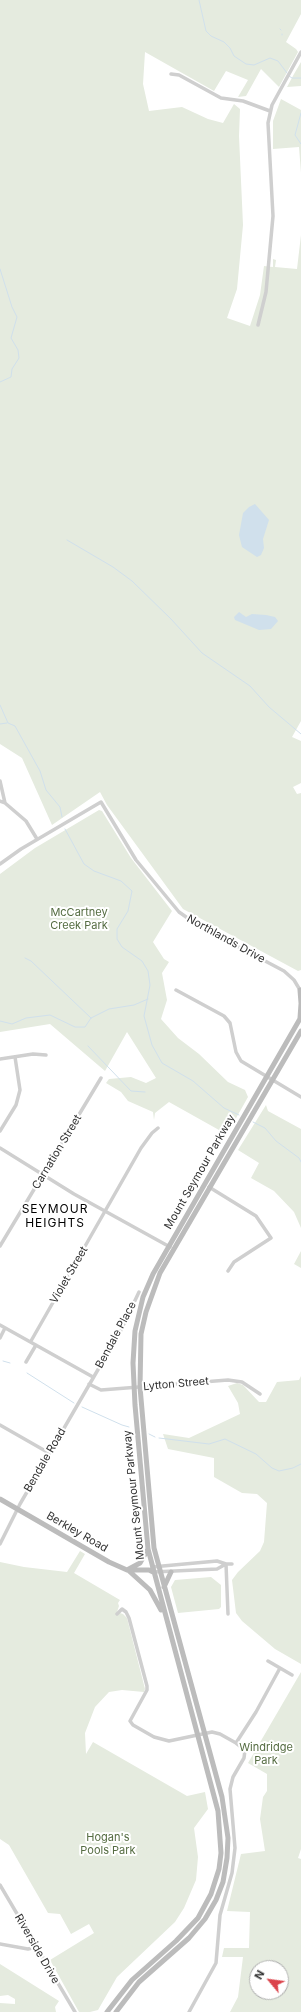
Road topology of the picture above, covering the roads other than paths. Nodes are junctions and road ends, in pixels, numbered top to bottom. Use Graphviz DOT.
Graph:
graph roads {
  1 [pos="301,52"];
  2 [pos="171,74"];
  3 [pos="270,111"];
  4 [pos="258,325"];
  5 [pos="0,781"];
  6 [pos="0,801"];
  7 [pos="5,803"];
  8 [pos="37,839"];
  9 [pos="0,863"];
  10 [pos="176,990"];
  11 [pos="300,991"];
  12 [pos="301,1004"];
  13 [pos="300,1018"];
  14 [pos="301,1031"];
  15 [pos="46,1055"];
  16 [pos="15,1057"];
  17 [pos="0,1059"];
  18 [pos="101,1078"];
  19 [pos="266,1078"];
  20 [pos="272,1081"];
  21 [pos="301,1097"];
  22 [pos="158,1128"];
  23 [pos="0,1131"];
  24 [pos="0,1148"];
  25 [pos="43,1174"];
  26 [pos="204,1185"];
  27 [pos="210,1188"];
  28 [pos="106,1212"];
  29 [pos="0,1246"];
  30 [pos="169,1246"];
  31 [pos="174,1249"];
  32 [pos="228,1271"];
  33 [pos="139,1292"];
  34 [pos="0,1325"];
  35 [pos="6,1328"];
  36 [pos="0,1338"];
  37 [pos="30,1341"];
  38 [pos="36,1345"];
  39 [pos="26,1362"];
  40 [pos="93,1377"];
  41 [pos="89,1384"];
  42 [pos="137,1387"];
  43 [pos="260,1394"];
  44 [pos="0,1425"];
  45 [pos="50,1453"];
  46 [pos="0,1499"];
  47 [pos="18,1509"];
  48 [pos="0,1544"];
  49 [pos="148,1550"];
  50 [pos="226,1564"];
  51 [pos="232,1564"];
  52 [pos="159,1569"];
  53 [pos="127,1570"];
  54 [pos="151,1570"];
  55 [pos="172,1572"];
  56 [pos="164,1586"];
  57 [pos="117,1614"];
  58 [pos="228,1614"];
  59 [pos="166,1619"];
  60 [pos="268,1661"];
  61 [pos="280,1668"];
  62 [pos="292,1675"];
  63 [pos="204,1733"];
  64 [pos="198,1734"];
  65 [pos="236,1743"];
  66 [pos="0,1885"];
  67 [pos="0,1944"];
  68 [pos="36,1946"];
  69 [pos="75,2012"];
  70 [pos="107,2012"];
  71 [pos="116,2012"];
  72 [pos="189,2012"];
  1 -- 3 [label="street"];
  2 -- 3 [label="street"];
  3 -- 4 [label="street"];
  5 -- 7 [label="street"];
  6 -- 7 [label="street"];
  7 -- 8 [label="street"];
  8 -- 9 [label="street"];
  8 -- 11 [label="street, Northlands Drive"];
  10 -- 19 [label="street"];
  11 -- 12 [label="main road"];
  12 -- 13 [label="main road"];
  13 -- 19 [label="main road, Mount Seymour Parkway"];
  14 -- 20 [label="main road, Mount Seymour Parkway"];
  15 -- 16 [label="street"];
  16 -- 17 [label="street"];
  16 -- 23 [label="street"];
  18 -- 25 [label="street, Carnation Street"];
  19 -- 20 [label="street"];
  19 -- 26 [label="main road, Mount Seymour Parkway"];
  20 -- 21 [label="street"];
  20 -- 27 [label="main road, Mount Seymour Parkway"];
  22 -- 28 [label="street, Violet Street"];
  24 -- 25 [label="street"];
  25 -- 28 [label="street"];
  25 -- 29 [label="street, Carnation Street"];
  26 -- 27 [label="street"];
  26 -- 30 [label="main road, Mount Seymour Parkway"];
  27 -- 31 [label="main road, Mount Seymour Parkway"];
  27 -- 32 [label="street"];
  28 -- 30 [label="street"];
  28 -- 37 [label="street, Violet Street"];
  30 -- 31 [label="street"];
  30 -- 42 [label="main road, Mount Seymour Parkway"];
  31 -- 42 [label="main road, Mount Seymour Parkway"];
  33 -- 40 [label="street, Bendale Place"];
  34 -- 35 [label="street"];
  35 -- 36 [label="street"];
  35 -- 37 [label="street"];
  37 -- 38 [label="street"];
  38 -- 39 [label="street"];
  38 -- 40 [label="street"];
  40 -- 41 [label="street, Bendale Road"];
  41 -- 42 [label="street, Lytton Street"];
  41 -- 45 [label="street, Bendale Road"];
  42 -- 43 [label="street, Lytton Street"];
  42 -- 49 [label="main road, Mount Seymour Parkway"];
  42 -- 52 [label="main road, Mount Seymour Parkway"];
  44 -- 45 [label="street"];
  45 -- 47 [label="street, Bendale Road"];
  46 -- 47 [label="main road, Berkley Road"];
  47 -- 48 [label="street, Bendale Road"];
  47 -- 53 [label="main road, Berkley Road"];
  49 -- 53 [label="main road"];
  49 -- 54 [label="main road, Mount Seymour Parkway"];
  50 -- 51 [label="street, Berkley Road"];
  50 -- 52 [label="street, Berkley Road"];
  50 -- 55 [label="street, Berkley Road"];
  50 -- 58 [label="street"];
  52 -- 54 [label="street, Berkley Road"];
  52 -- 55 [label="street, Berkley Road"];
  52 -- 56 [label="main road, Mount Seymour Parkway"];
  53 -- 54 [label="main road, Berkley Road"];
  53 -- 59 [label="main road"];
  54 -- 59 [label="main road, Mount Seymour Parkway"];
  55 -- 56 [label="main road"];
  56 -- 63 [label="main road, Mount Seymour Parkway"];
  57 -- 64 [label="street"];
  59 -- 64 [label="main road, Mount Seymour Parkway"];
  60 -- 61 [label="street"];
  61 -- 62 [label="street"];
  61 -- 65 [label="street"];
  63 -- 64 [label="street"];
  63 -- 65 [label="street"];
  63 -- 71 [label="main road, Mount Seymour Parkway"];
  64 -- 70 [label="main road, Mount Seymour Parkway"];
  65 -- 72 [label="street"];
  66 -- 68 [label="street, Riverside Drive"];
  67 -- 68 [label="street"];
  68 -- 69 [label="street, Riverside Drive"];
}
